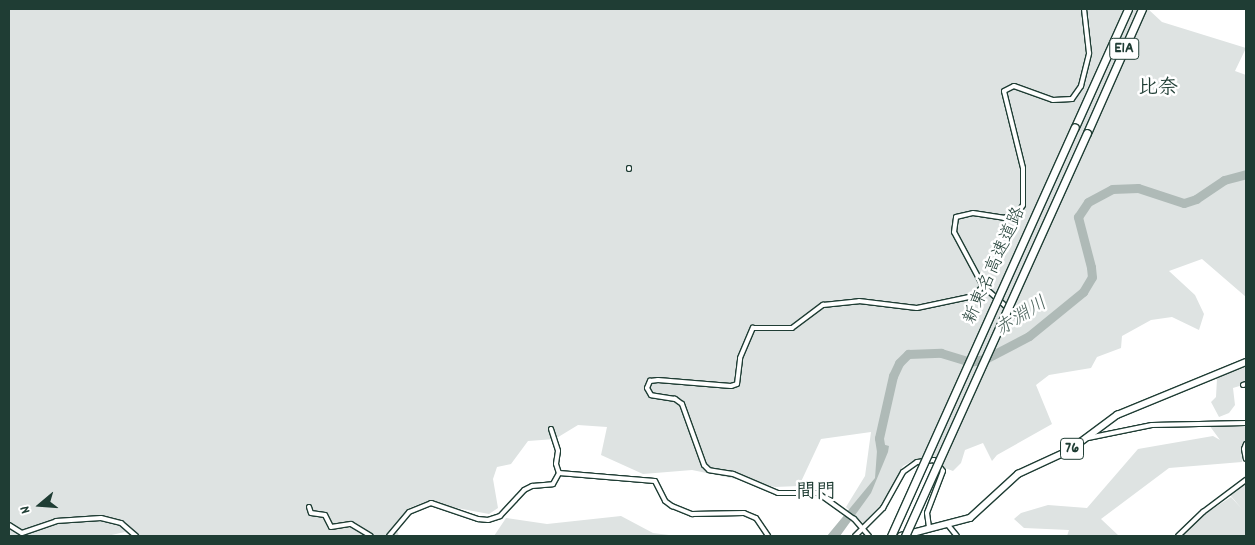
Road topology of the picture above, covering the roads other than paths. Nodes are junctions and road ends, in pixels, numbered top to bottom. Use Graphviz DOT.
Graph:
graph roads {
  1 [pos="1084,9"];
  2 [pos="1128,9"];
  3 [pos="1142,9"];
  4 [pos="983,286"];
  5 [pos="1019,318"];
  6 [pos="1246,364"];
  7 [pos="1106,422"];
  8 [pos="1246,423"];
  9 [pos="551,429"];
  10 [pos="1110,433"];
  11 [pos="1088,438"];
  12 [pos="1246,444"];
  13 [pos="1246,459"];
  14 [pos="559,472"];
  15 [pos="1246,480"];
  16 [pos="309,507"];
  17 [pos="9,525"];
  18 [pos="948,525"];
  19 [pos="864,528"];
  20 [pos="929,528"];
  21 [pos="920,533"];
  22 [pos="136,536"];
  23 [pos="372,536"];
  24 [pos="389,536"];
  25 [pos="768,536"];
  26 [pos="855,536"];
  27 [pos="869,536"];
  28 [pos="891,536"];
  29 [pos="903,536"];
  30 [pos="957,536"];
  31 [pos="1178,536"];
  1 -- 4 [label="street"];
  2 -- 28 [label="highway, 新東名高速道路 / E1A, bridge"];
  3 -- 29 [label="highway, 新東名高速道路 / E1A, bridge"];
  4 -- 5 [label="street"];
  4 -- 19 [label="street"];
  6 -- 7 [label="main road, 76"];
  7 -- 10 [label="street"];
  7 -- 11 [label="main road, 76"];
  8 -- 10 [label="street"];
  9 -- 14 [label="street"];
  10 -- 11 [label="street"];
  11 -- 18 [label="main road, 76"];
  12 -- 13 [label="street"];
  14 -- 24 [label="street"];
  14 -- 25 [label="street"];
  15 -- 31 [label="street"];
  16 -- 23 [label="street"];
  17 -- 22 [label="street"];
  18 -- 20 [label="main road, 76"];
  18 -- 30 [label="street"];
  19 -- 20 [label="street"];
  19 -- 26 [label="street"];
  19 -- 27 [label="street"];
  20 -- 21 [label="main road, 76"];
  21 -- 29 [label="main road, 76"];
}
